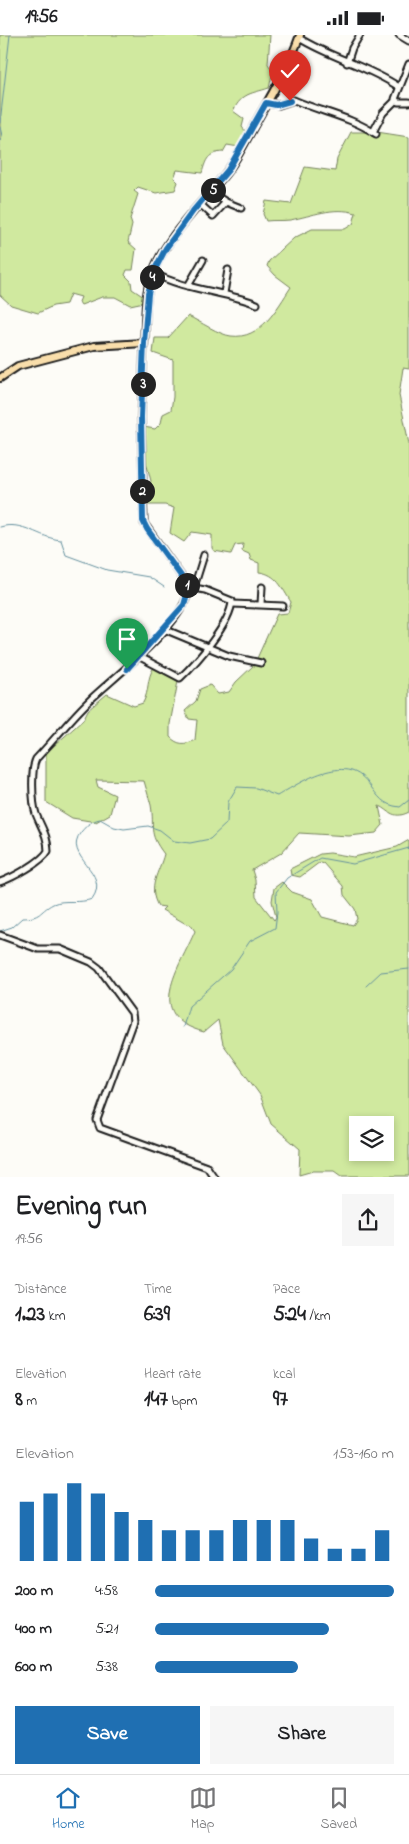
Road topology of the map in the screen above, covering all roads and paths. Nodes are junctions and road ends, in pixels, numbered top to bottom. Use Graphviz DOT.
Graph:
graph roads {
  1 [pos="360,35"];
  2 [pos="399,35"];
  3 [pos="299,36"];
  4 [pos="409,41"];
  5 [pos="347,63"];
  6 [pos="409,64"];
  7 [pos="399,87"];
  8 [pos="396,101"];
  9 [pos="409,102"];
  10 [pos="266,103"];
  11 [pos="211,192"];
  12 [pos="226,202"];
  13 [pos="200,204"];
  14 [pos="241,208"];
  15 [pos="202,260"];
  16 [pos="228,270"];
  17 [pos="153,273"];
  18 [pos="188,286"];
  19 [pos="224,293"];
  20 [pos="257,304"];
  21 [pos="144,343"];
  22 [pos="0,378"];
  23 [pos="204,555"];
  24 [pos="191,587"];
  25 [pos="262,587"];
  26 [pos="232,604"];
  27 [pos="261,604"];
  28 [pos="282,606"];
  29 [pos="164,629"];
  30 [pos="208,647"];
  31 [pos="140,657"];
  32 [pos="261,663"];
  33 [pos="0,882"];
  34 [pos="1,935"];
  35 [pos="214,1177"];
  1 -- 5 [label="street"];
  2 -- 4 [label="street"];
  3 -- 5 [label="street"];
  3 -- 10 [label="main road"];
  5 -- 7 [label="street"];
  6 -- 7 [label="street"];
  7 -- 8 [label="street"];
  8 -- 9 [label="street"];
  8 -- 10 [label="street"];
  10 -- 11 [label="main road"];
  11 -- 12 [label="street"];
  11 -- 13 [label="main road"];
  12 -- 13 [label="street"];
  12 -- 14 [label="street"];
  13 -- 17 [label="main road"];
  15 -- 18 [label="street"];
  16 -- 19 [label="street"];
  17 -- 18 [label="street"];
  17 -- 21 [label="main road"];
  18 -- 19 [label="street"];
  19 -- 20 [label="street"];
  21 -- 22 [label="main road"];
  21 -- 24 [label="street"];
  23 -- 24 [label="street"];
  24 -- 26 [label="street"];
  24 -- 29 [label="street"];
  25 -- 27 [label="street"];
  26 -- 27 [label="street"];
  26 -- 30 [label="street"];
  27 -- 28 [label="street"];
  29 -- 30 [label="street"];
  29 -- 31 [label="street"];
  30 -- 31 [label="street"];
  30 -- 32 [label="street"];
  31 -- 33 [label="street"];
  34 -- 35 [label="street"];
}
